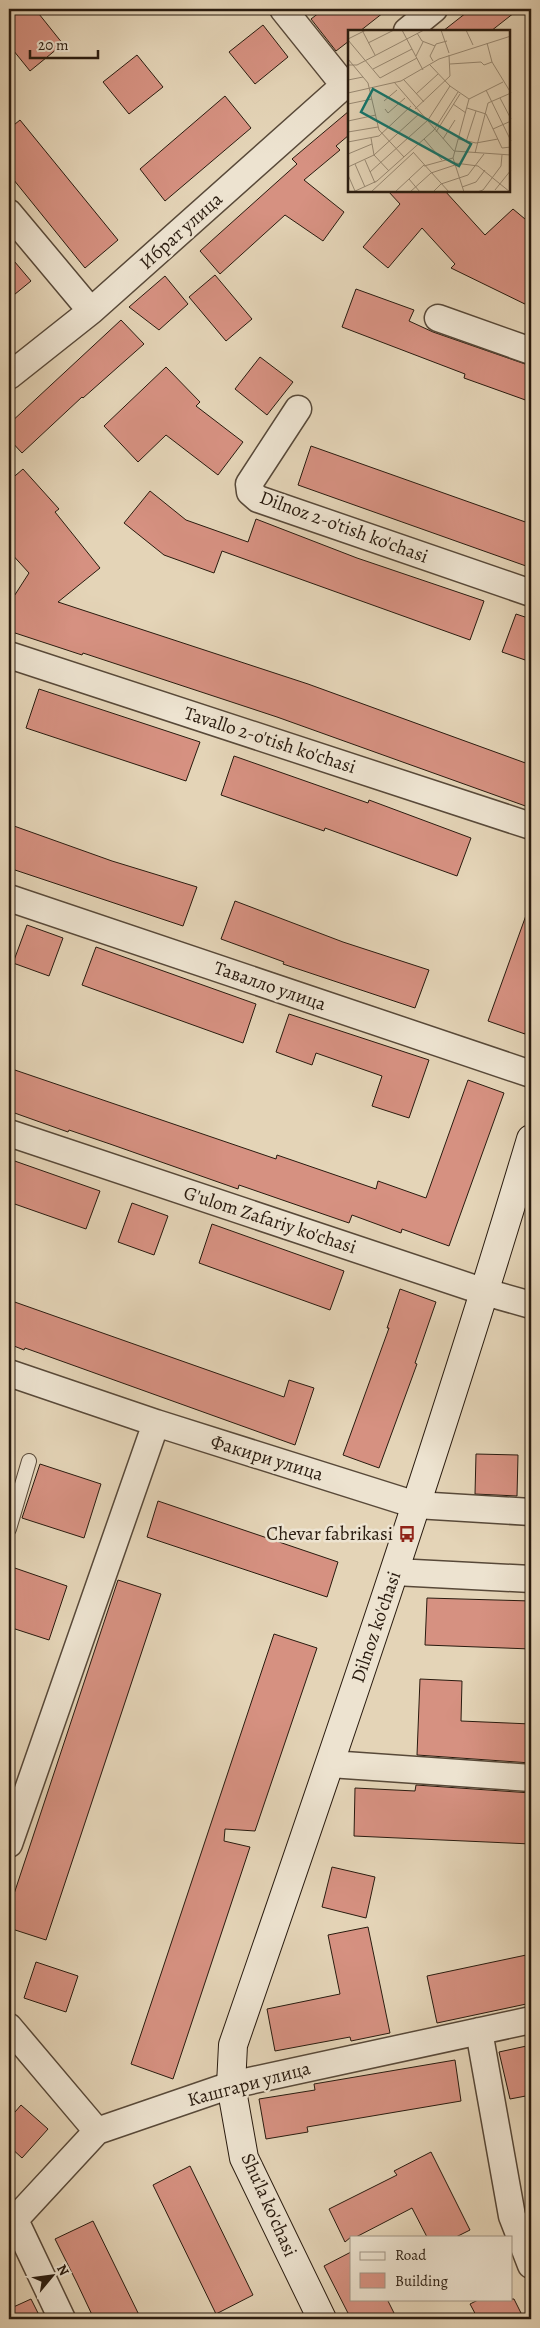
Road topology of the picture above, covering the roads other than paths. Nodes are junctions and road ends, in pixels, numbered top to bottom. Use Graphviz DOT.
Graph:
graph roads {
  1 [pos="283,9"];
  2 [pos="434,9"];
  3 [pos="408,30"];
  4 [pos="347,83"];
  5 [pos="9,213"];
  6 [pos="91,311"];
  7 [pos="438,318"];
  8 [pos="531,351"];
  9 [pos="9,376"];
  10 [pos="298,409"];
  11 [pos="531,593"];
  12 [pos="9,655"];
  13 [pos="531,826"];
  14 [pos="9,898"];
  15 [pos="531,1074"];
  16 [pos="9,1133"];
  17 [pos="531,1138"];
  18 [pos="485,1292"];
  19 [pos="531,1305"];
  20 [pos="9,1373"];
  21 [pos="156,1423"];
  22 [pos="29,1461"];
  23 [pos="416,1505"];
  24 [pos="531,1512"];
  25 [pos="9,1529"];
  26 [pos="395,1572"];
  27 [pos="531,1579"];
  28 [pos="330,1764"];
  29 [pos="531,1778"];
  30 [pos="9,1844"];
  31 [pos="531,2020"];
  32 [pos="9,2027"];
  33 [pos="478,2031"];
  34 [pos="231,2085"];
  35 [pos="97,2131"];
  36 [pos="521,2214"];
  37 [pos="12,2223"];
  38 [pos="531,2265"];
  39 [pos="62,2319"];
  40 [pos="322,2319"];
  1 -- 4 [label="street"];
  2 -- 3 [label="street"];
  4 -- 6 [label="street, Ибрат улица"];
  5 -- 6 [label="street"];
  6 -- 9 [label="street, Ибрат улица"];
  7 -- 8 [label="street"];
  10 -- 11 [label="street, Dilnoz 2-o'tish ko'chasi"];
  12 -- 13 [label="street, Tavallo 2-o'tish ko'chasi"];
  14 -- 15 [label="street, Тавалло улица"];
  16 -- 18 [label="street, G'ulom Zafariy ko'chasi"];
  17 -- 18 [label="street, Dilnoz ko'chasi"];
  18 -- 19 [label="street, G'ulom Zafariy ko'chasi"];
  18 -- 23 [label="street, Dilnoz ko'chasi"];
  20 -- 21 [label="street, Факири улица"];
  21 -- 23 [label="street, Факири улица"];
  21 -- 30 [label="street"];
  22 -- 25 [label="lane"];
  23 -- 24 [label="street, Факири улица"];
  23 -- 26 [label="street, Dilnoz ko'chasi"];
  26 -- 27 [label="street"];
  26 -- 28 [label="street, Dilnoz ko'chasi"];
  28 -- 29 [label="street"];
  28 -- 34 [label="street, Dilnoz ko'chasi"];
  31 -- 33 [label="street, Кашгари улица"];
  32 -- 35 [label="street"];
  33 -- 34 [label="street, Кашгари улица"];
  33 -- 36 [label="street"];
  34 -- 35 [label="street, Кашгари улица"];
  34 -- 40 [label="street, Shu'la ko'chasi"];
  35 -- 37 [label="street, Кашгари улица"];
  36 -- 38 [label="street"];
  37 -- 39 [label="street"];
}
